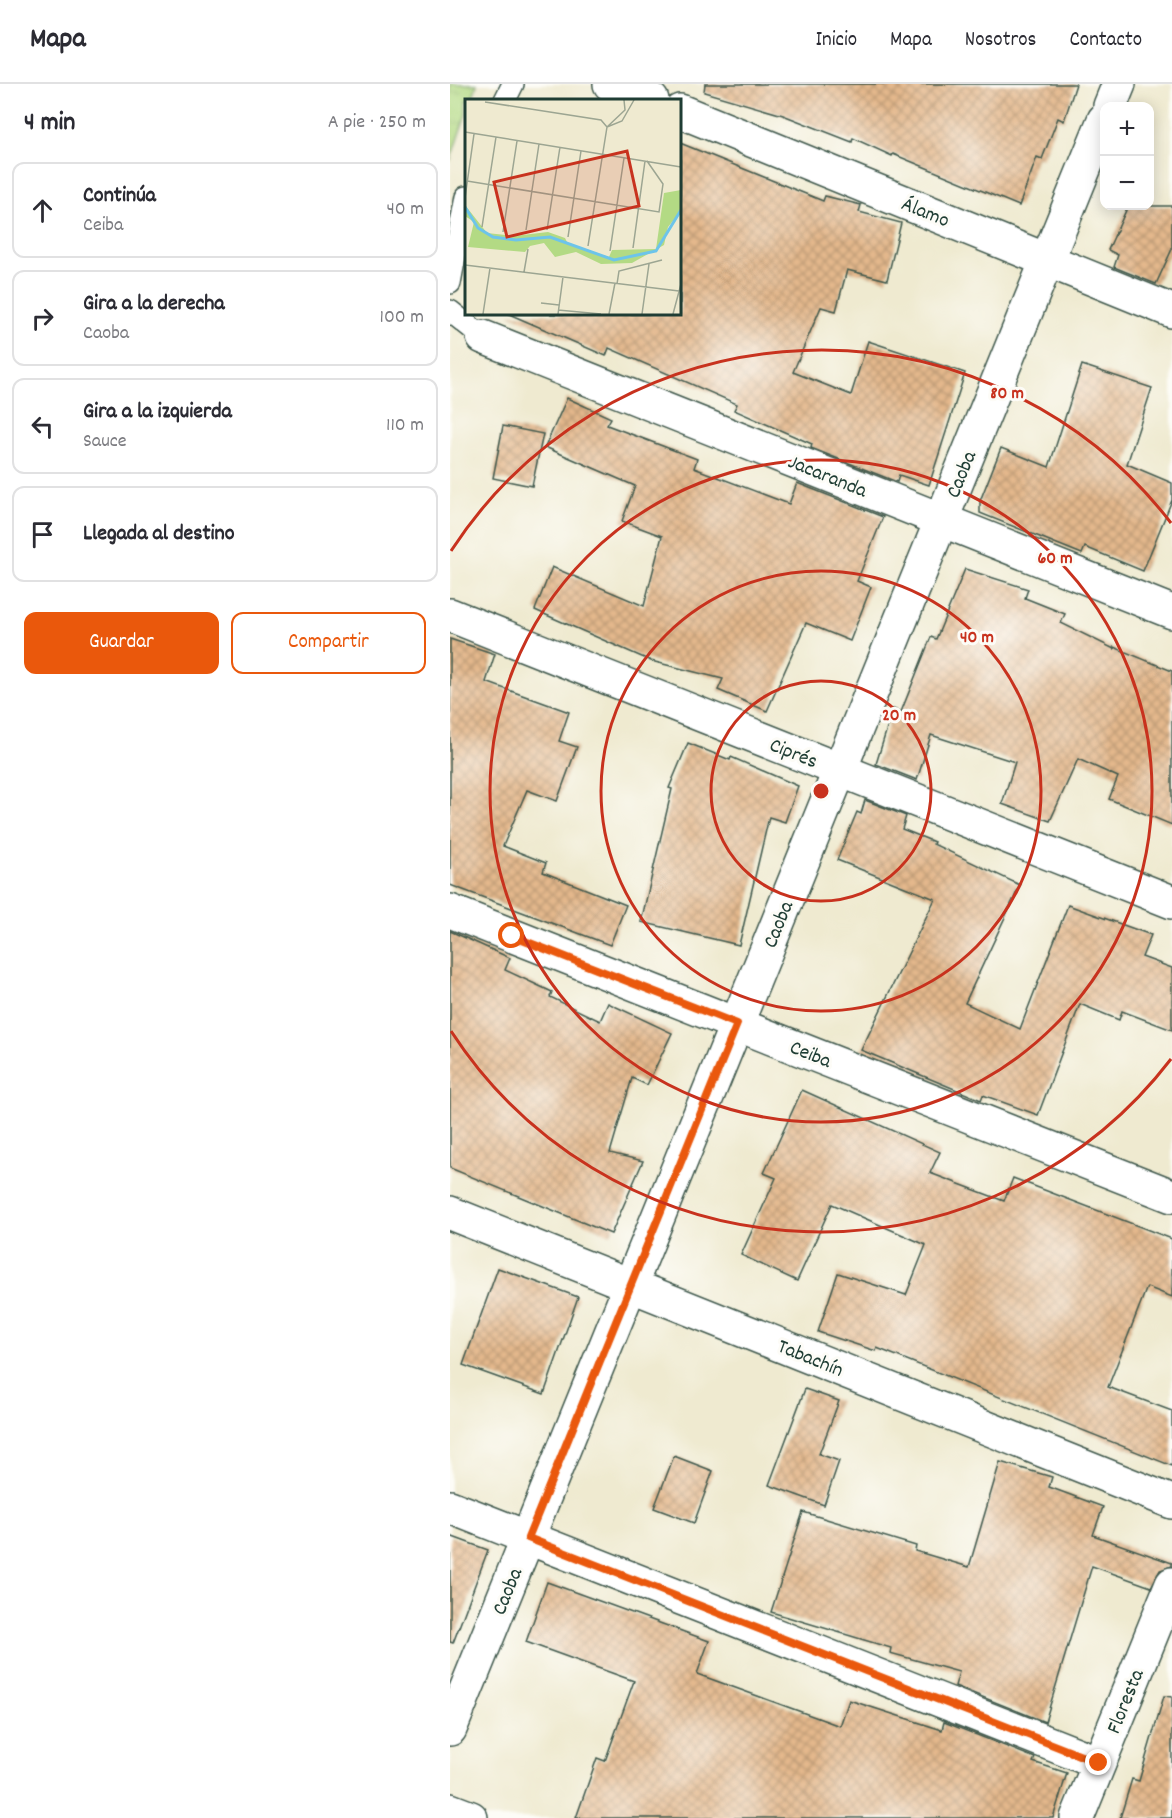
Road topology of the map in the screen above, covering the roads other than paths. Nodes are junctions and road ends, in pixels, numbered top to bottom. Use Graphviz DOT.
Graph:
graph roads {
  1 [pos="513,84"];
  2 [pos="610,84"];
  3 [pos="1119,84"];
  4 [pos="506,99"];
  5 [pos="649,99"];
  6 [pos="1112,102"];
  7 [pos="681,111"];
  8 [pos="1100,130"];
  9 [pos="465,202"];
  10 [pos="1047,261"];
  11 [pos="450,283"];
  12 [pos="450,310"];
  13 [pos="1172,311"];
  14 [pos="483,338"];
  15 [pos="941,520"];
  16 [pos="1172,612"];
  17 [pos="450,615"];
  18 [pos="840,770"];
  19 [pos="1172,902"];
  20 [pos="450,911"];
  21 [pos="737,1024"];
  22 [pos="1172,1196"];
  23 [pos="450,1213"];
  24 [pos="630,1285"];
  25 [pos="1172,1502"];
  26 [pos="450,1507"];
  27 [pos="528,1538"];
  28 [pos="1172,1584"];
  29 [pos="450,1729"];
  30 [pos="1099,1763"];
  31 [pos="450,1810"];
  32 [pos="471,1818"];
  33 [pos="1077,1818"];
  1 -- 4 [label="lane"];
  2 -- 5 [label="street"];
  3 -- 6 [label="street"];
  7 -- 10 [label="street, Álamo"];
  8 -- 10 [label="street, Caoba"];
  9 -- 11 [label="lane"];
  10 -- 13 [label="street, Álamo"];
  10 -- 15 [label="street, Caoba"];
  12 -- 14 [label="lane"];
  14 -- 15 [label="street, Jacaranda"];
  15 -- 16 [label="street, Jacaranda"];
  15 -- 18 [label="street, Caoba"];
  17 -- 18 [label="street, Ciprés"];
  18 -- 19 [label="street, Ciprés"];
  18 -- 21 [label="street, Caoba"];
  20 -- 21 [label="street, Ceiba"];
  21 -- 22 [label="street, Ceiba"];
  21 -- 24 [label="street, Caoba"];
  23 -- 24 [label="street, Tabachín"];
  24 -- 25 [label="street, Tabachín"];
  24 -- 27 [label="street, Caoba"];
  26 -- 27 [label="street"];
  27 -- 29 [label="street, Caoba"];
  27 -- 30 [label="street"];
  28 -- 30 [label="street, Floresta"];
  30 -- 33 [label="street, Floresta"];
  31 -- 32 [label="street"];
}
